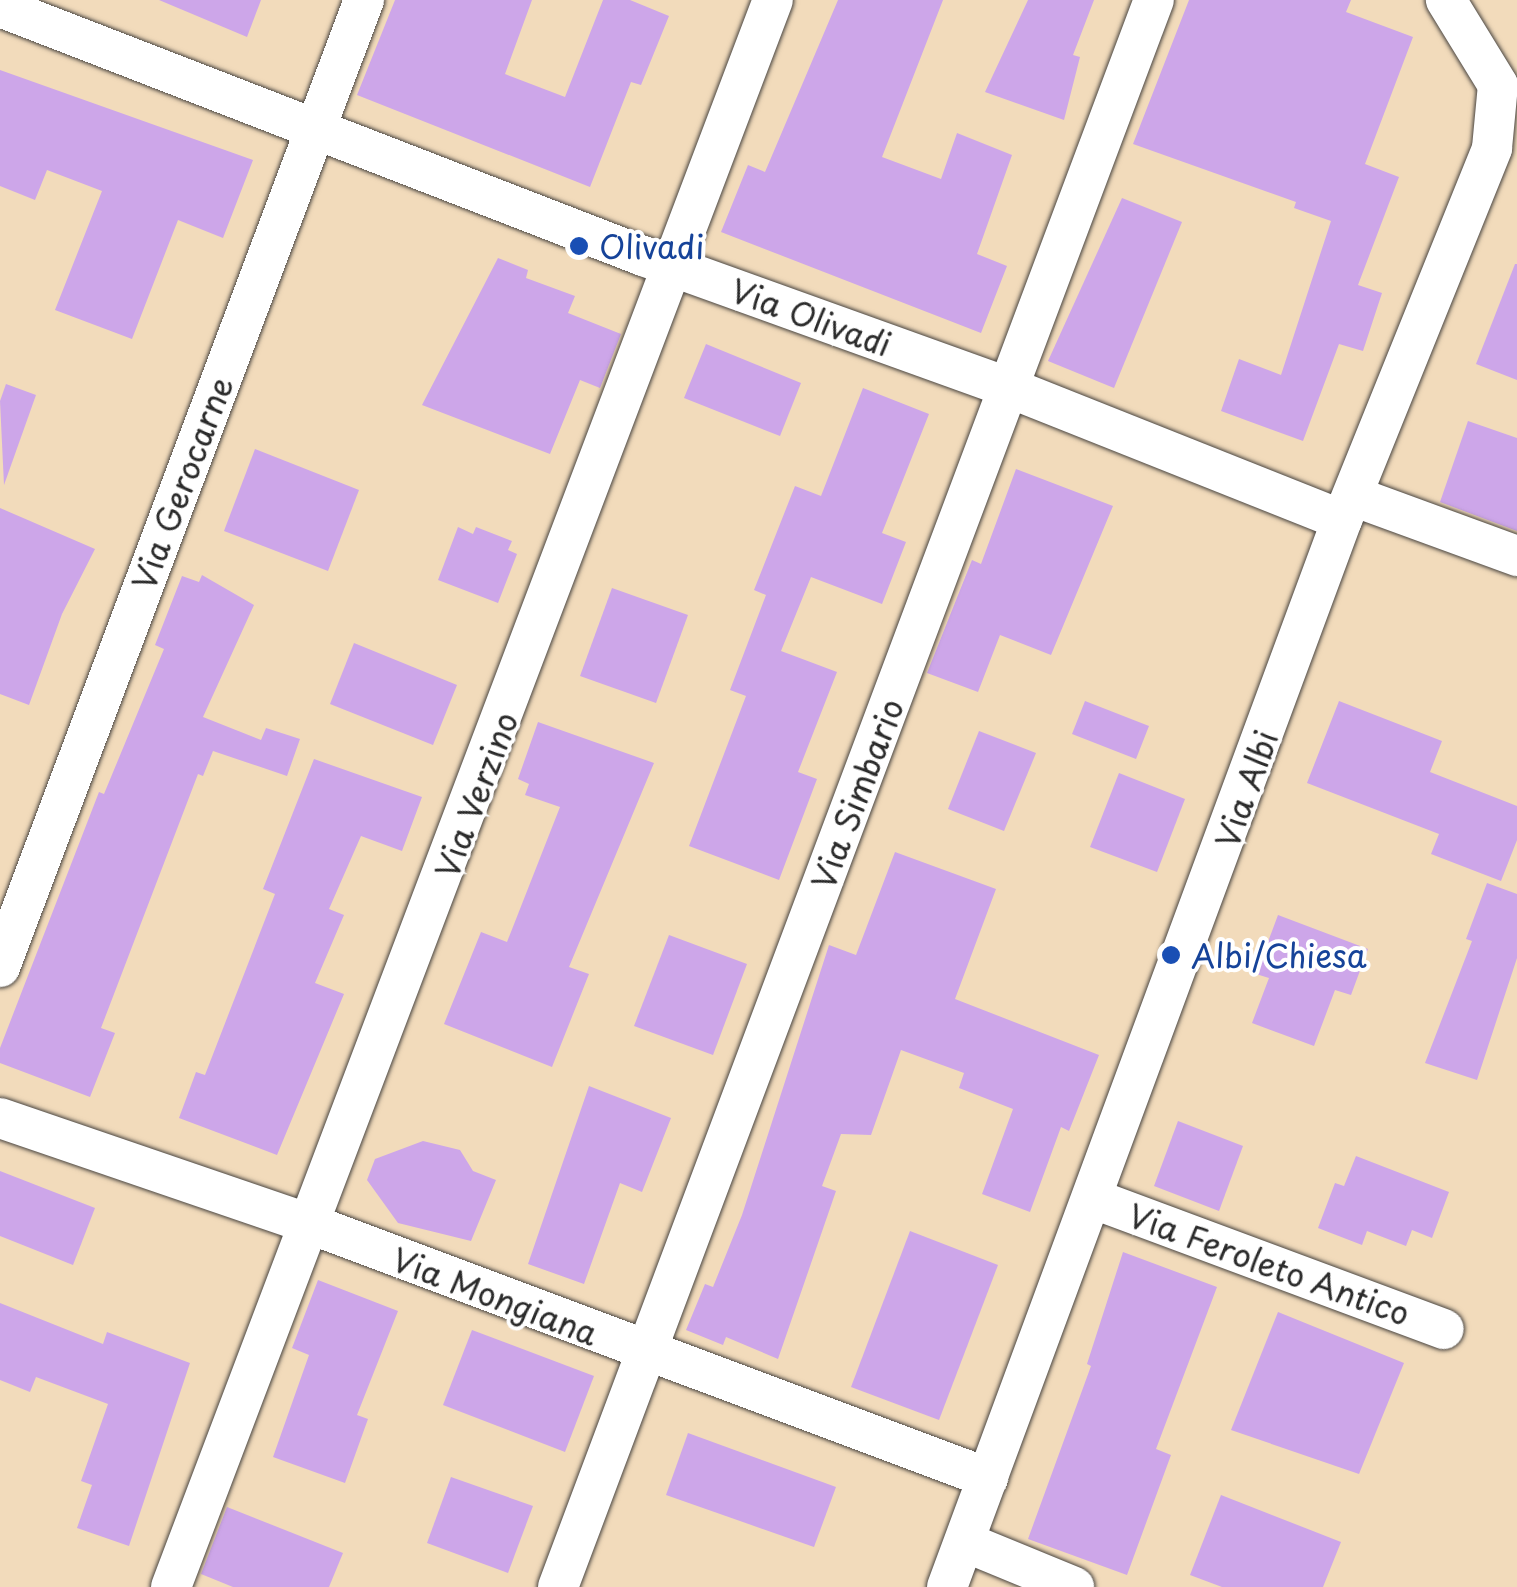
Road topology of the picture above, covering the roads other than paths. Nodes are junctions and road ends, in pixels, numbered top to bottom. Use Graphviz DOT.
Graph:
graph roads {
  1 [pos="364,0"];
  2 [pos="774,0"];
  3 [pos="1154,0"];
  4 [pos="1446,0"];
  5 [pos="0,8"];
  6 [pos="316,128"];
  7 [pos="675,268"];
  8 [pos="1010,388"];
  9 [pos="1347,508"];
  10 [pos="1517,556"];
  11 [pos="0,967"];
  12 [pos="0,1118"];
  13 [pos="1094,1199"];
  14 [pos="313,1225"];
  15 [pos="1444,1329"];
  16 [pos="647,1354"];
  17 [pos="988,1478"];
  18 [pos="965,1542"];
  19 [pos="171,1587"];
  20 [pos="558,1587"];
  21 [pos="948,1587"];
  22 [pos="1074,1587"];
  1 -- 6 [label="street, Via Gerocarne"];
  2 -- 7 [label="street, Via Verzino"];
  3 -- 8 [label="street, Via Simbario"];
  4 -- 9 [label="street, Via Albi"];
  5 -- 6 [label="street, Via Olivadi"];
  6 -- 7 [label="street, Via Olivadi"];
  6 -- 11 [label="street, Via Gerocarne"];
  7 -- 8 [label="street, Via Olivadi"];
  7 -- 14 [label="street, Via Verzino"];
  8 -- 9 [label="street, Via Olivadi"];
  8 -- 16 [label="street, Via Simbario"];
  9 -- 10 [label="street, Via Olivadi"];
  9 -- 13 [label="street, Via Albi"];
  12 -- 14 [label="street, Via Mongiana"];
  13 -- 15 [label="street, Via Feroleto Antico"];
  13 -- 17 [label="street, Via Albi"];
  14 -- 16 [label="street, Via Mongiana"];
  14 -- 19 [label="street, Via Verzino"];
  16 -- 17 [label="street, Via Mongiana"];
  16 -- 20 [label="street, Via Simbario"];
  17 -- 18 [label="street, Via Albi"];
  18 -- 21 [label="street, Via Albi"];
  18 -- 22 [label="street"];
}
